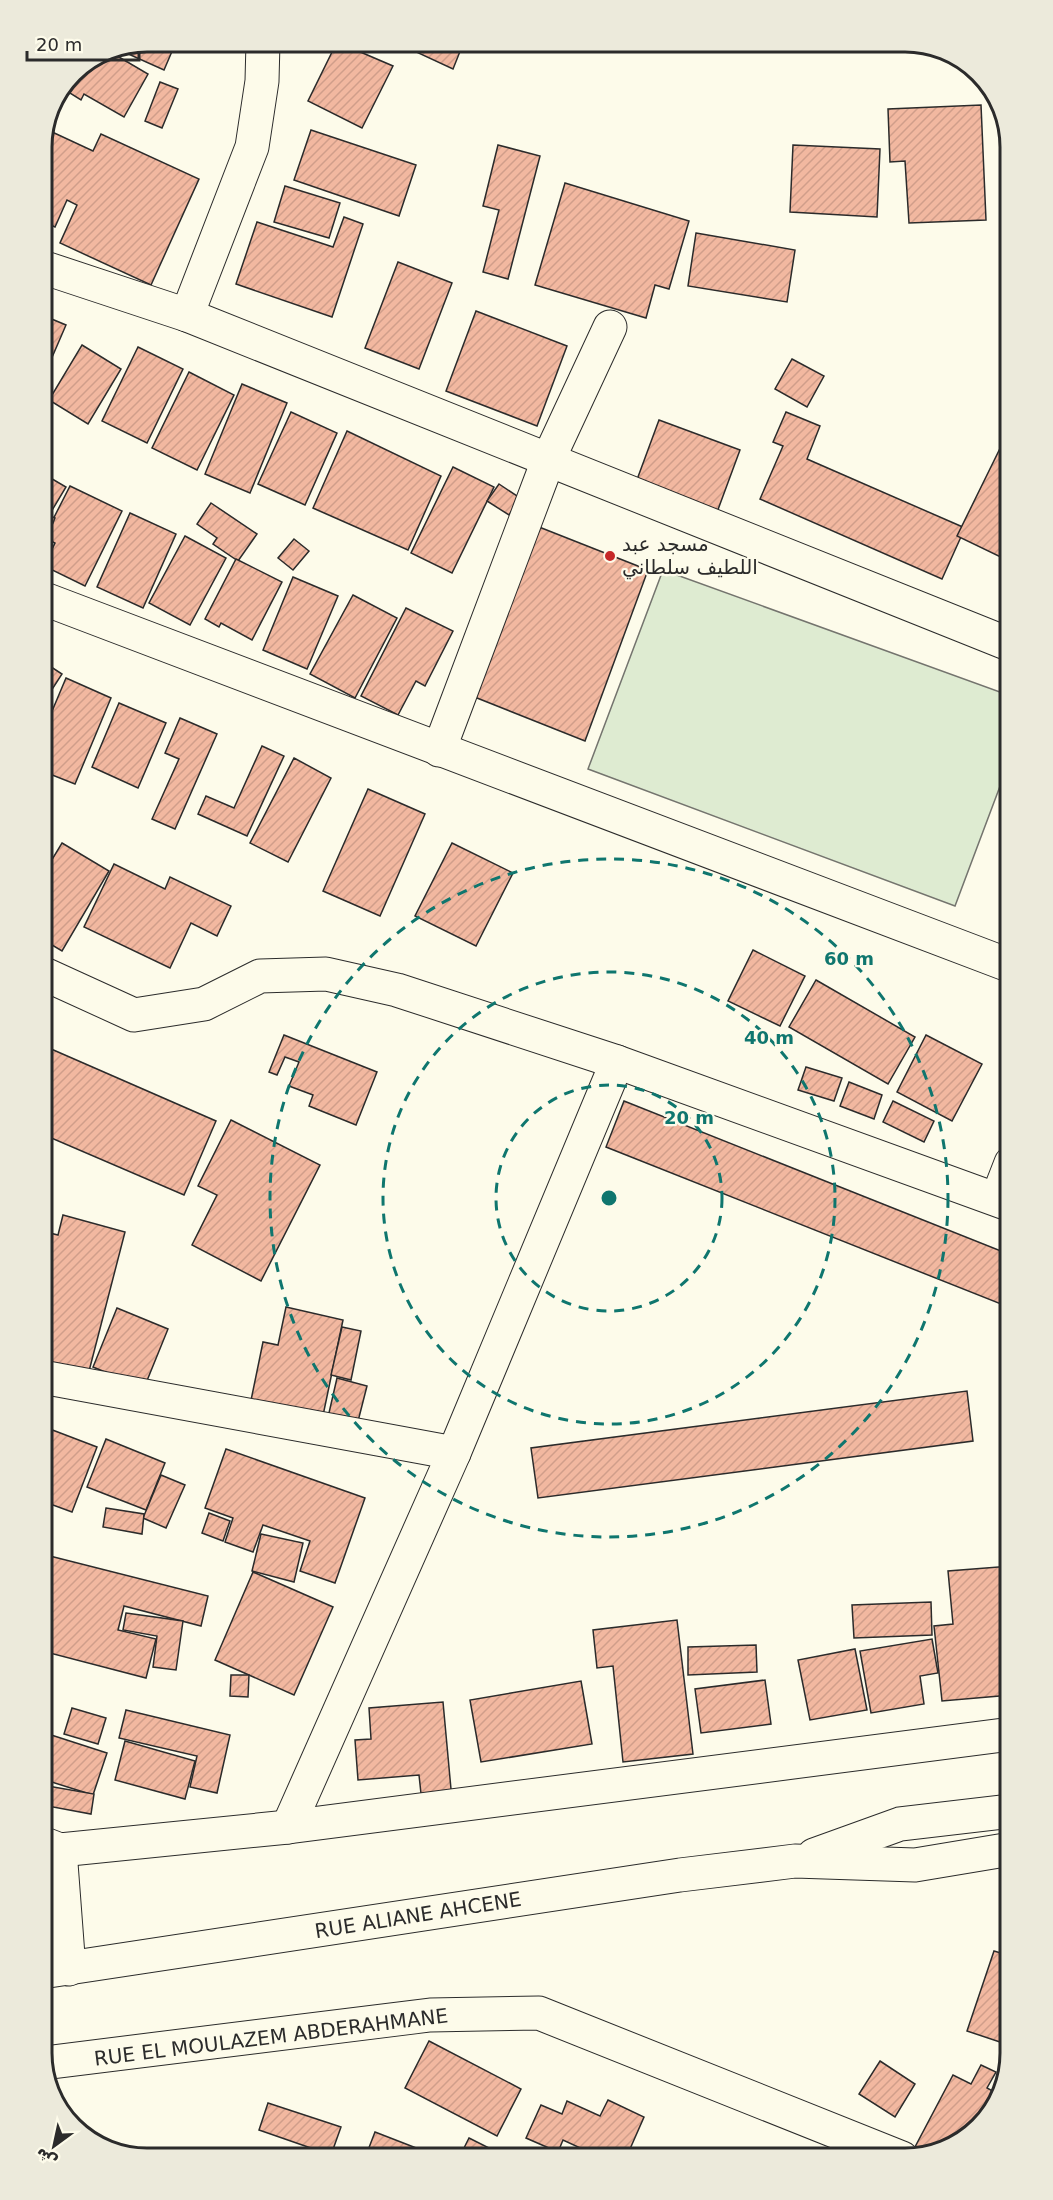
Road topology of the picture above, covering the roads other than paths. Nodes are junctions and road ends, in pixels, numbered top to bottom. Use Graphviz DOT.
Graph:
graph roads {
  1 [pos="262,52"];
  2 [pos="53,271"];
  3 [pos="187,315"];
  4 [pos="610,327"];
  5 [pos="549,458"];
  6 [pos="53,602"];
  7 [pos="1000,641"];
  8 [pos="439,750"];
  9 [pos="1000,962"];
  10 [pos="53,978"];
  11 [pos="617,1062"];
  12 [pos="1000,1201"];
  13 [pos="52,1379"];
  14 [pos="454,1453"];
  15 [pos="1000,1735"];
  16 [pos="1000,1812"];
  17 [pos="288,1827"];
  18 [pos="52,1847"];
  19 [pos="1000,1851"];
  20 [pos="795,1861"];
  21 [pos="52,1881"];
  22 [pos="55,1970"];
  23 [pos="53,2062"];
  24 [pos="877,2148"];
  1 -- 3 [label="street"];
  2 -- 3 [label="street"];
  3 -- 5 [label="street"];
  4 -- 5 [label="street"];
  5 -- 7 [label="street"];
  5 -- 8 [label="street"];
  6 -- 8 [label="street"];
  8 -- 9 [label="street"];
  10 -- 11 [label="street"];
  11 -- 12 [label="street"];
  11 -- 14 [label="street"];
  13 -- 14 [label="street"];
  14 -- 17 [label="street"];
  15 -- 17 [label="street"];
  16 -- 20 [label="street, RUE ALIANE AHCENE"];
  17 -- 18 [label="street"];
  19 -- 20 [label="street, RUE ALIANE AHCENE"];
  20 -- 22 [label="street, RUE ALIANE AHCENE"];
  21 -- 22 [label="street"];
  23 -- 24 [label="street, RUE EL MOULAZEM ABDERAHMANE"];
}
